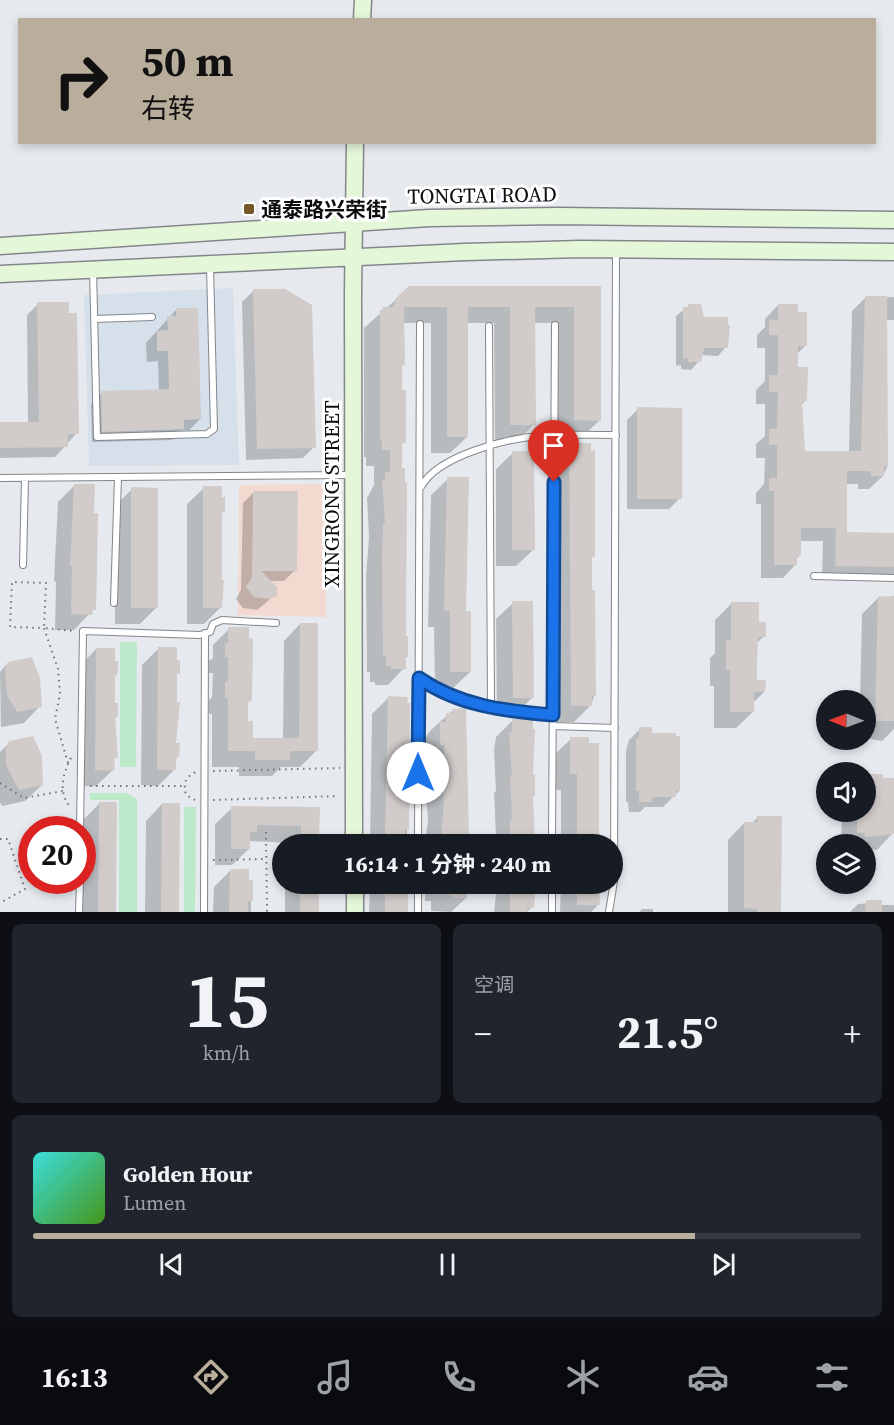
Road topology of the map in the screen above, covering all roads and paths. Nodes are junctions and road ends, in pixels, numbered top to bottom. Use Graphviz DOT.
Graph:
graph roads {
  1 [pos="363,0"];
  2 [pos="362,18"];
  3 [pos="355,144"];
  4 [pos="894,220"];
  5 [pos="354,222"];
  6 [pos="0,246"];
  7 [pos="616,250"];
  8 [pos="894,252"];
  9 [pos="353,256"];
  10 [pos="210,263"];
  11 [pos="93,269"];
  12 [pos="0,274"];
  13 [pos="152,318"];
  14 [pos="94,319"];
  15 [pos="420,324"];
  16 [pos="555,325"];
  17 [pos="489,326"];
  18 [pos="554,435"];
  19 [pos="616,435"];
  20 [pos="490,447"];
  21 [pos="353,475"];
  22 [pos="118,477"];
  23 [pos="0,478"];
  24 [pos="25,478"];
  25 [pos="419,490"];
  26 [pos="23,565"];
  27 [pos="814,576"];
  28 [pos="894,578"];
  29 [pos="114,603"];
  30 [pos="276,623"];
  31 [pos="44,628"];
  32 [pos="83,631"];
  33 [pos="205,633"];
  34 [pos="419,678"];
  35 [pos="491,709"];
  36 [pos="553,715"];
  37 [pos="553,726"];
  38 [pos="615,728"];
  39 [pos="81,746"];
  40 [pos="68,763"];
  41 [pos="354,768"];
  42 [pos="204,771"];
  43 [pos="0,783"];
  44 [pos="81,786"];
  45 [pos="184,786"];
  46 [pos="63,791"];
  47 [pos="354,796"];
  48 [pos="204,801"];
  49 [pos="81,815"];
  50 [pos="266,832"];
  51 [pos="354,834"];
  52 [pos="418,834"];
  53 [pos="552,834"];
  54 [pos="0,839"];
  55 [pos="266,859"];
  56 [pos="204,860"];
  57 [pos="80,894"];
  58 [pos="355,894"];
  59 [pos="418,894"];
  60 [pos="552,894"];
  61 [pos="0,903"];
  62 [pos="79,912"];
  63 [pos="204,912"];
  64 [pos="267,912"];
  65 [pos="355,912"];
  66 [pos="418,912"];
  67 [pos="552,912"];
  68 [pos="609,912"];
  1 -- 2 [label="street"];
  3 -- 5 [label="street, XINGRONG STREET"];
  4 -- 5 [label="street, TONGTAI ROAD"];
  5 -- 6 [label="street, TONGTAI ROAD"];
  5 -- 9 [label="street, XINGRONG STREET"];
  7 -- 8 [label="street"];
  7 -- 9 [label="street"];
  7 -- 19 [label="lane"];
  9 -- 10 [label="street"];
  9 -- 21 [label="street, XINGRONG STREET"];
  10 -- 11 [label="street"];
  10 -- 14 [label="lane"];
  11 -- 12 [label="street"];
  11 -- 14 [label="lane"];
  13 -- 14 [label="lane"];
  15 -- 25 [label="lane"];
  16 -- 18 [label="lane"];
  17 -- 20 [label="lane"];
  18 -- 19 [label="lane"];
  18 -- 20 [label="lane"];
  18 -- 36 [label="lane"];
  19 -- 38 [label="lane"];
  20 -- 25 [label="lane"];
  20 -- 35 [label="lane"];
  21 -- 22 [label="lane"];
  21 -- 41 [label="street, XINGRONG STREET"];
  22 -- 24 [label="lane"];
  22 -- 29 [label="lane"];
  23 -- 24 [label="lane"];
  24 -- 26 [label="lane"];
  25 -- 34 [label="lane"];
  27 -- 28 [label="lane"];
  30 -- 33 [label="lane"];
  31 -- 31 [label="path"];
  31 -- 32 [label="path"];
  31 -- 40 [label="path"];
  32 -- 33 [label="lane"];
  32 -- 39 [label="lane"];
  33 -- 42 [label="lane"];
  34 -- 35 [label="lane"];
  34 -- 52 [label="lane"];
  35 -- 36 [label="lane"];
  36 -- 37 [label="lane"];
  37 -- 38 [label="lane"];
  37 -- 53 [label="lane"];
  38 -- 68 [label="lane"];
  39 -- 40 [label="path"];
  39 -- 44 [label="lane"];
  40 -- 46 [label="path"];
  41 -- 42 [label="path"];
  41 -- 47 [label="street, XINGRONG STREET"];
  42 -- 45 [label="path"];
  42 -- 48 [label="lane"];
  43 -- 46 [label="path"];
  44 -- 45 [label="path"];
  44 -- 49 [label="lane"];
  45 -- 48 [label="path"];
  46 -- 49 [label="path"];
  47 -- 48 [label="path"];
  47 -- 51 [label="street, XINGRONG STREET"];
  48 -- 56 [label="lane"];
  50 -- 55 [label="path"];
  54 -- 61 [label="path"];
  55 -- 56 [label="path"];
  55 -- 64 [label="path"];
  56 -- 63 [label="lane"];
  57 -- 62 [label="lane"];
  58 -- 65 [label="street"];
  59 -- 66 [label="lane"];
  60 -- 67 [label="lane"];
}
